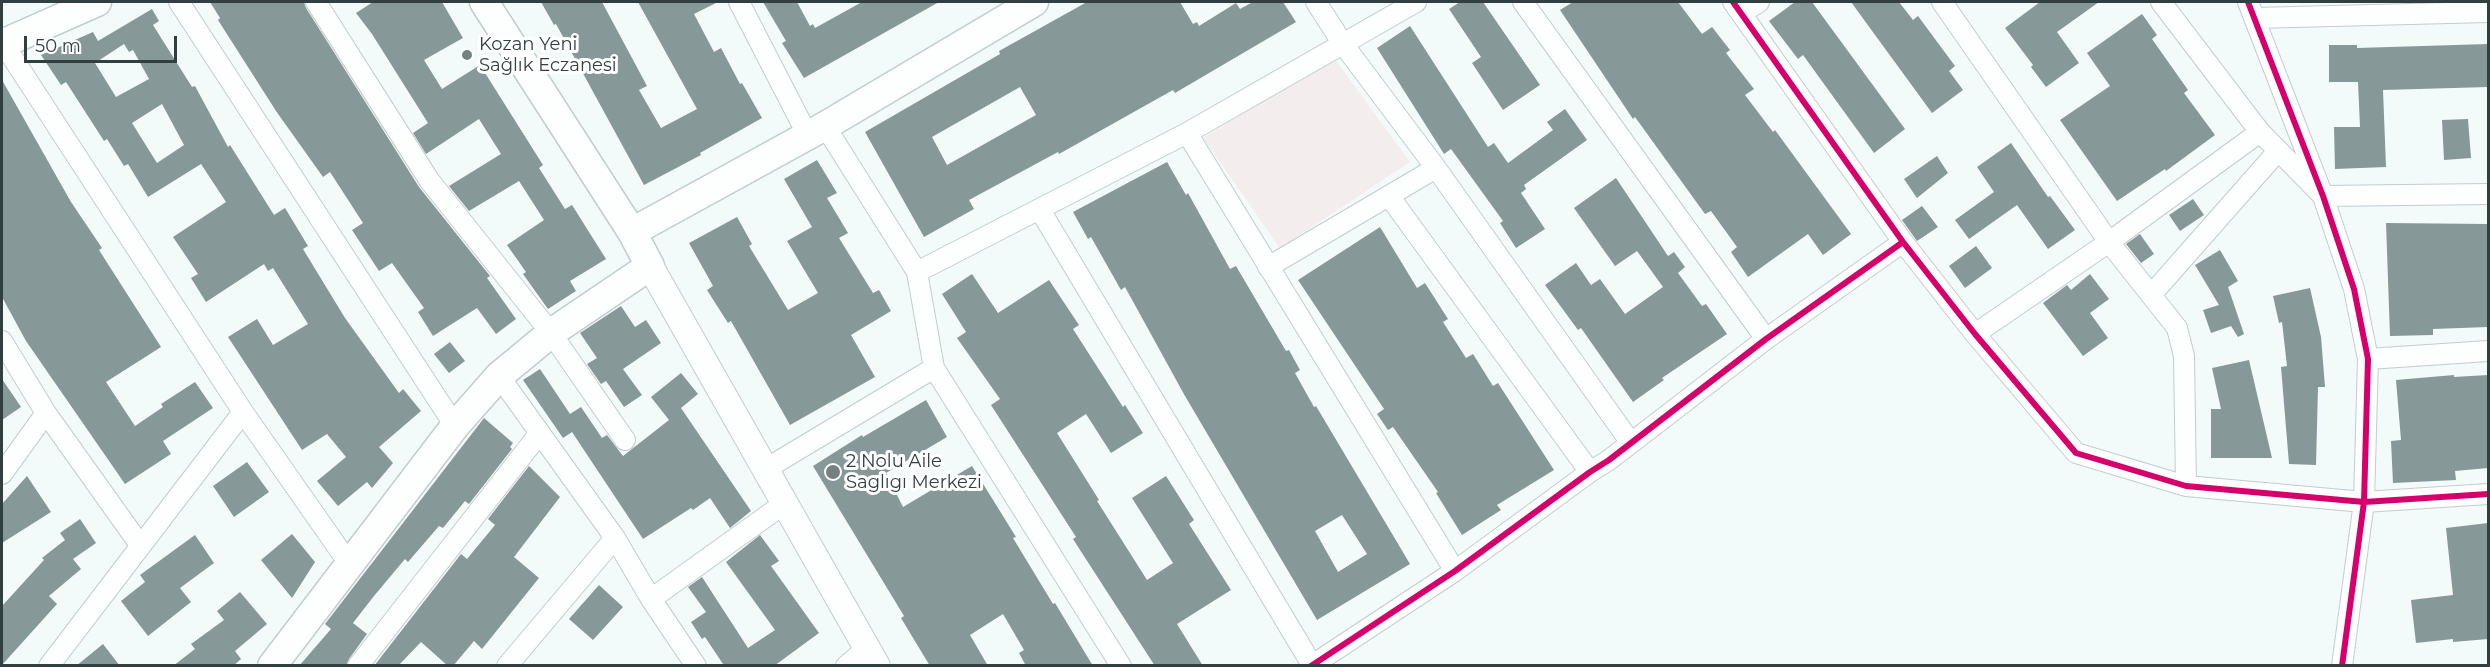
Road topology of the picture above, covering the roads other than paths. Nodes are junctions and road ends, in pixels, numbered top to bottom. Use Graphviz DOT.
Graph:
graph roads {
  1 [pos="97,2"];
  2 [pos="179,2"];
  3 [pos="316,2"];
  4 [pos="484,2"];
  5 [pos="739,2"];
  6 [pos="1034,2"];
  7 [pos="1316,2"];
  8 [pos="1416,2"];
  9 [pos="1523,2"];
  10 [pos="1759,2"];
  11 [pos="1942,2"];
  12 [pos="2161,2"];
  13 [pos="1737,7"];
  14 [pos="2252,10"];
  15 [pos="2488,12"];
  16 [pos="2,44"];
  17 [pos="1342,44"];
  18 [pos="816,130"];
  19 [pos="2260,132"];
  20 [pos="1187,133"];
  21 [pos="2277,151"];
  22 [pos="1436,168"];
  23 [pos="2488,194"];
  24 [pos="1389,196"];
  25 [pos="2322,196"];
  26 [pos="1040,210"];
  27 [pos="632,232"];
  28 [pos="1903,242"];
  29 [pos="2109,242"];
  30 [pos="650,266"];
  31 [pos="1268,267"];
  32 [pos="916,272"];
  33 [pos="2151,295"];
  34 [pos="550,333"];
  35 [pos="1975,334"];
  36 [pos="1766,339"];
  37 [pos="2,341"];
  38 [pos="2488,351"];
  39 [pos="2368,359"];
  40 [pos="934,368"];
  41 [pos="499,376"];
  42 [pos="243,412"];
  43 [pos="46,413"];
  44 [pos="455,426"];
  45 [pos="539,434"];
  46 [pos="625,440"];
  47 [pos="1631,443"];
  48 [pos="764,470"];
  49 [pos="1590,472"];
  50 [pos="2,474"];
  51 [pos="2186,486"];
  52 [pos="2488,494"];
  53 [pos="2364,502"];
  54 [pos="785,503"];
  55 [pos="615,538"];
  56 [pos="140,545"];
  57 [pos="350,565"];
  58 [pos="1455,571"];
  59 [pos="651,598"];
  60 [pos="872,657"];
  61 [pos="1312,665"];
  62 [pos="49,666"];
  63 [pos="272,666"];
  64 [pos="358,666"];
  65 [pos="507,666"];
  66 [pos="696,666"];
  67 [pos="846,666"];
  68 [pos="1120,666"];
  69 [pos="2342,666"];
  1 -- 16 [label="main road"];
  2 -- 44 [label="street"];
  3 -- 34 [label="street"];
  4 -- 27 [label="main road"];
  5 -- 18 [label="street"];
  6 -- 18 [label="main road"];
  7 -- 17 [label="street"];
  8 -- 17 [label="street"];
  9 -- 36 [label="street"];
  10 -- 13 [label="street"];
  11 -- 29 [label="street"];
  12 -- 19 [label="street"];
  13 -- 28 [label="street"];
  14 -- 15 [label="street"];
  14 -- 25 [label="street"];
  16 -- 42 [label="street"];
  17 -- 20 [label="street"];
  17 -- 22 [label="street"];
  18 -- 27 [label="main road"];
  18 -- 32 [label="street"];
  19 -- 21 [label="street"];
  19 -- 29 [label="street"];
  20 -- 26 [label="street"];
  20 -- 31 [label="street"];
  21 -- 25 [label="street"];
  21 -- 33 [label="street"];
  22 -- 24 [label="street"];
  22 -- 47 [label="street"];
  23 -- 25 [label="street"];
  24 -- 31 [label="street"];
  24 -- 49 [label="street"];
  25 -- 39 [label="street"];
  26 -- 32 [label="street"];
  26 -- 61 [label="street"];
  27 -- 30 [label="main road"];
  28 -- 35 [label="street"];
  28 -- 36 [label="street"];
  29 -- 33 [label="street"];
  29 -- 35 [label="street"];
  30 -- 34 [label="main road"];
  30 -- 48 [label="street"];
  31 -- 58 [label="street"];
  32 -- 40 [label="street"];
  33 -- 51 [label="street"];
  34 -- 41 [label="main road"];
  34 -- 46 [label="street"];
  35 -- 51 [label="street"];
  36 -- 47 [label="street"];
  37 -- 43 [label="street"];
  38 -- 39 [label="street"];
  39 -- 53 [label="street"];
  40 -- 48 [label="street"];
  40 -- 68 [label="street"];
  41 -- 44 [label="main road"];
  41 -- 45 [label="street"];
  42 -- 56 [label="street"];
  42 -- 57 [label="street"];
  43 -- 50 [label="street"];
  43 -- 56 [label="street"];
  44 -- 57 [label="main road"];
  45 -- 55 [label="street"];
  45 -- 64 [label="street"];
  47 -- 49 [label="street"];
  48 -- 54 [label="street"];
  49 -- 58 [label="street"];
  51 -- 53 [label="street"];
  52 -- 53 [label="street"];
  53 -- 69 [label="street"];
  54 -- 59 [label="street"];
  54 -- 60 [label="street"];
  55 -- 59 [label="street"];
  55 -- 65 [label="street"];
  56 -- 62 [label="street"];
  57 -- 63 [label="main road"];
  58 -- 61 [label="street"];
  59 -- 66 [label="street"];
  60 -- 67 [label="street"];
}
